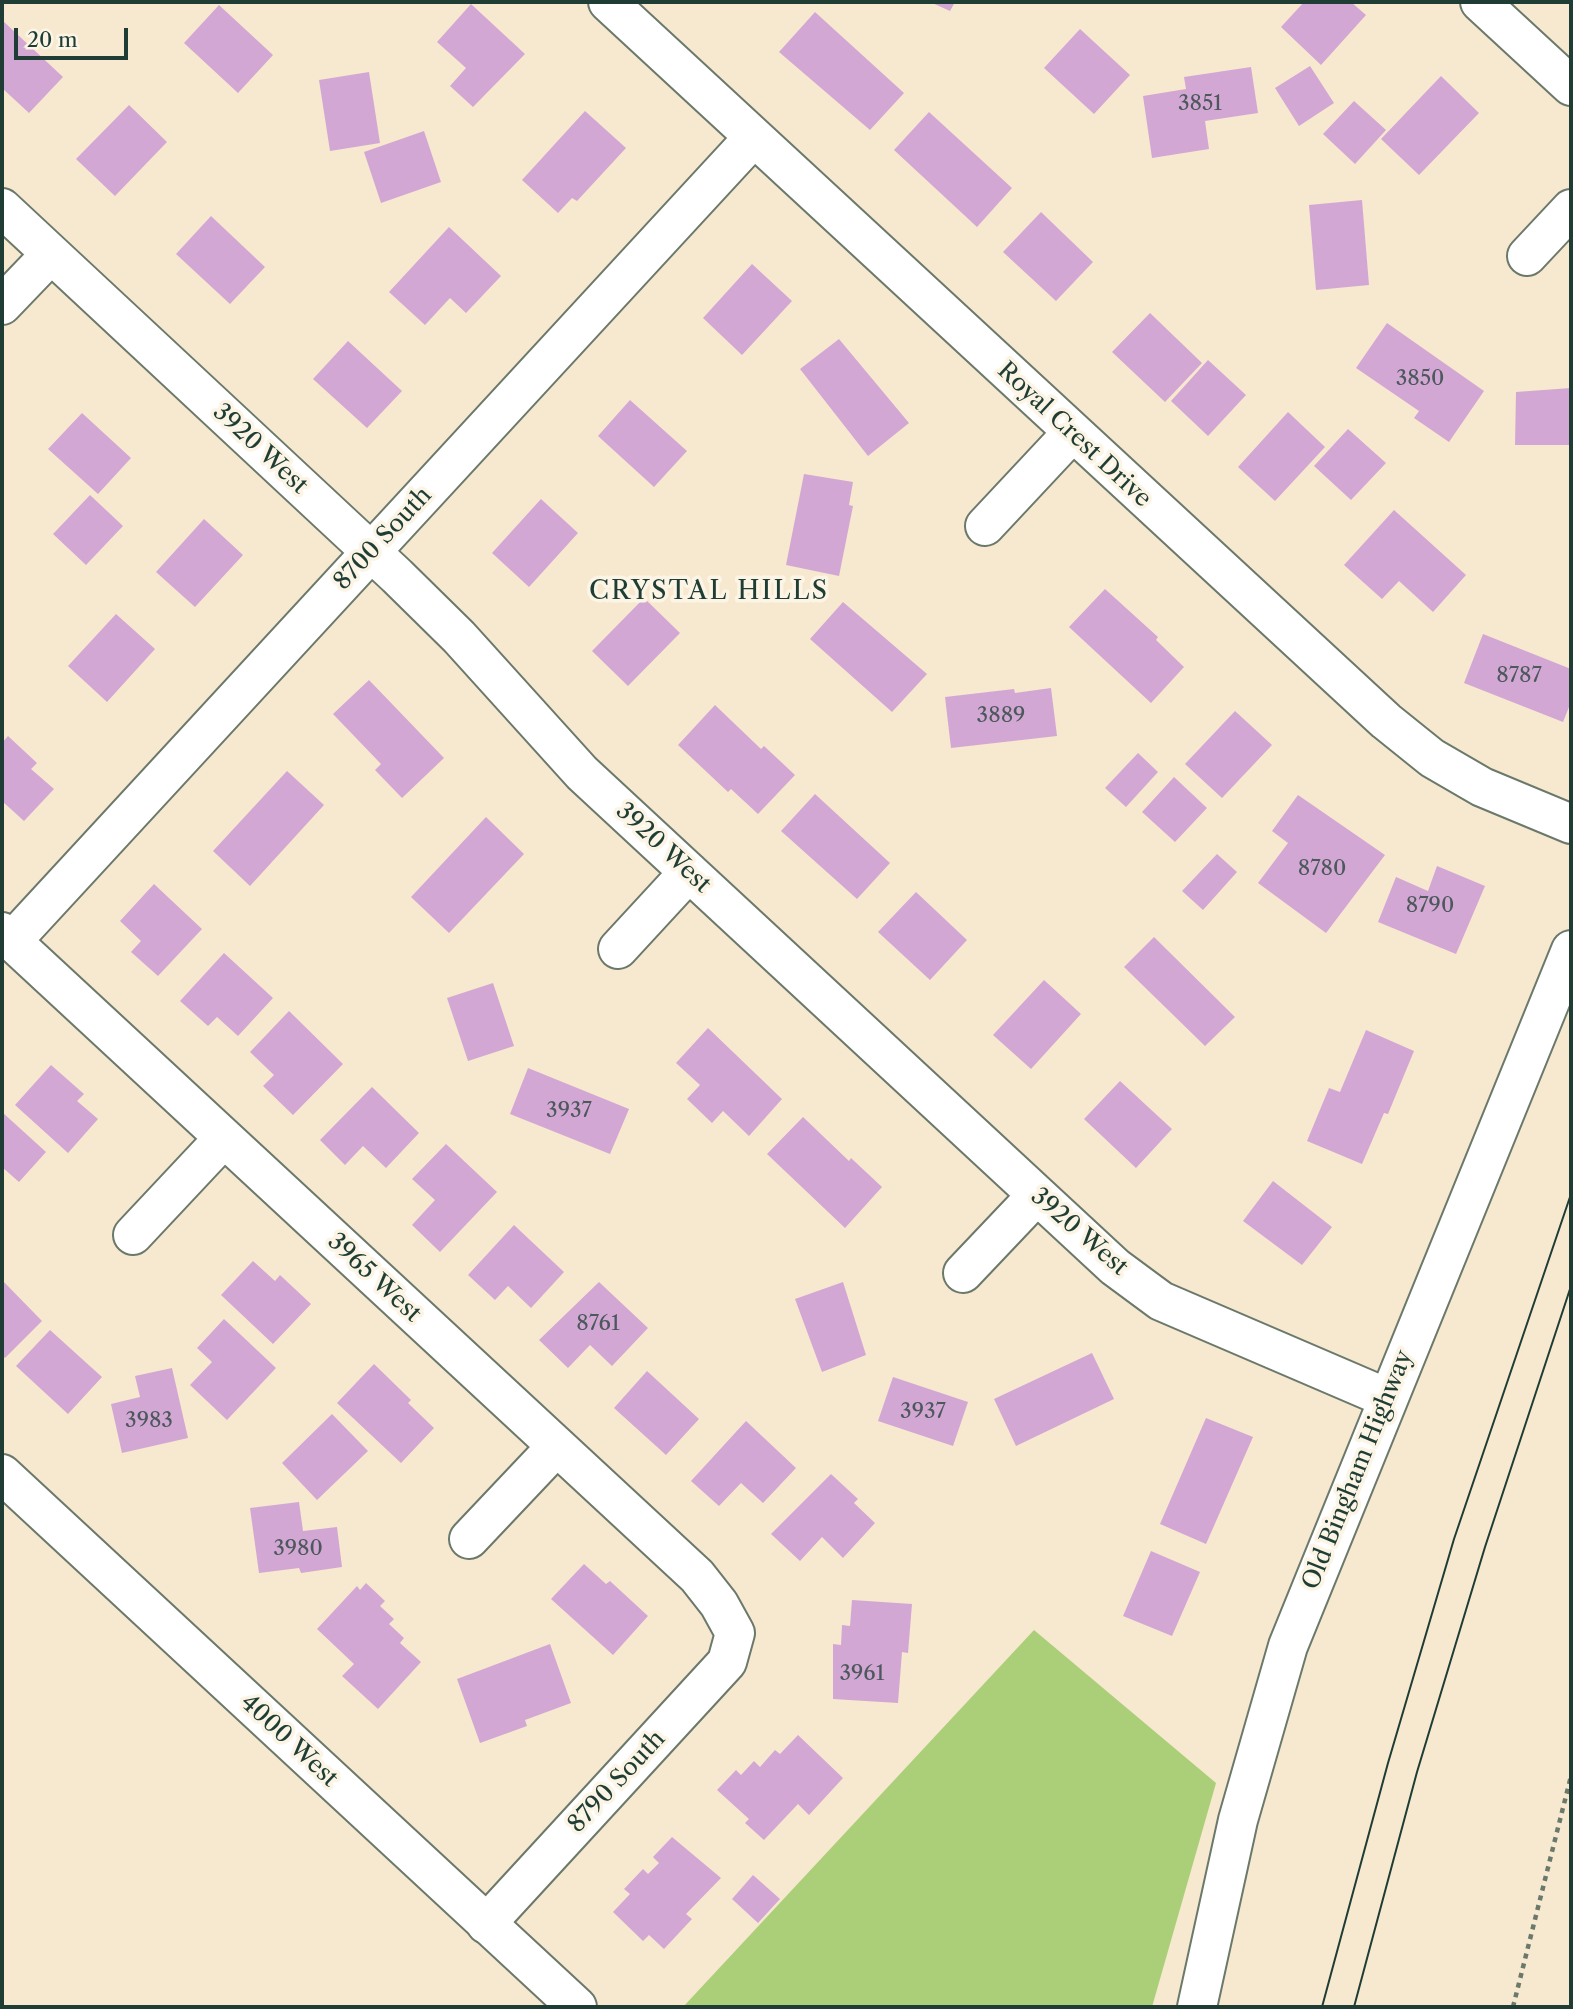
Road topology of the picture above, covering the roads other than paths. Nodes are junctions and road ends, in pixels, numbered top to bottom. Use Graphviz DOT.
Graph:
graph roads {
  1 [pos="608,2"];
  2 [pos="1480,2"];
  3 [pos="1571,86"];
  4 [pos="754,137"];
  5 [pos="2,208"];
  6 [pos="1571,208"];
  7 [pos="51,254"];
  8 [pos="1527,256"];
  9 [pos="2,306"];
  10 [pos="1072,433"];
  11 [pos="985,526"];
  12 [pos="370,552"];
  13 [pos="1571,824"];
  14 [pos="689,872"];
  15 [pos="7,937"];
  16 [pos="618,949"];
  17 [pos="1571,950"];
  18 [pos="224,1138"];
  19 [pos="1037,1195"];
  20 [pos="133,1235"];
  21 [pos="962,1273"];
  22 [pos="1387,1398"];
  23 [pos="556,1447"];
  24 [pos="2,1474"];
  25 [pos="469,1539"];
  26 [pos="735,1633"];
  27 [pos="486,1924"];
  28 [pos="576,2007"];
  29 [pos="1197,2007"];
  1 -- 4 [label="street, Royal Crest Drive"];
  2 -- 3 [label="street"];
  4 -- 10 [label="street, Royal Crest Drive"];
  4 -- 12 [label="street, 8700 South"];
  5 -- 7 [label="street, 3920 West"];
  6 -- 8 [label="street"];
  7 -- 9 [label="street"];
  7 -- 12 [label="street, 3920 West"];
  10 -- 11 [label="street"];
  10 -- 13 [label="street, Royal Crest Drive"];
  12 -- 14 [label="street, 3920 West"];
  12 -- 15 [label="street, 8700 South"];
  14 -- 16 [label="street"];
  14 -- 19 [label="street, 3920 West"];
  15 -- 18 [label="street, 3965 West"];
  17 -- 22 [label="street, Old Bingham Highway"];
  18 -- 20 [label="street"];
  18 -- 23 [label="street, 3965 West"];
  19 -- 21 [label="street"];
  19 -- 22 [label="street, 3920 West"];
  22 -- 29 [label="street, Old Bingham Highway"];
  23 -- 25 [label="street"];
  23 -- 26 [label="street, 3965 West"];
  24 -- 27 [label="street, 4000 West"];
  26 -- 27 [label="street, 8790 South"];
  27 -- 28 [label="street, 4000 West"];
}
